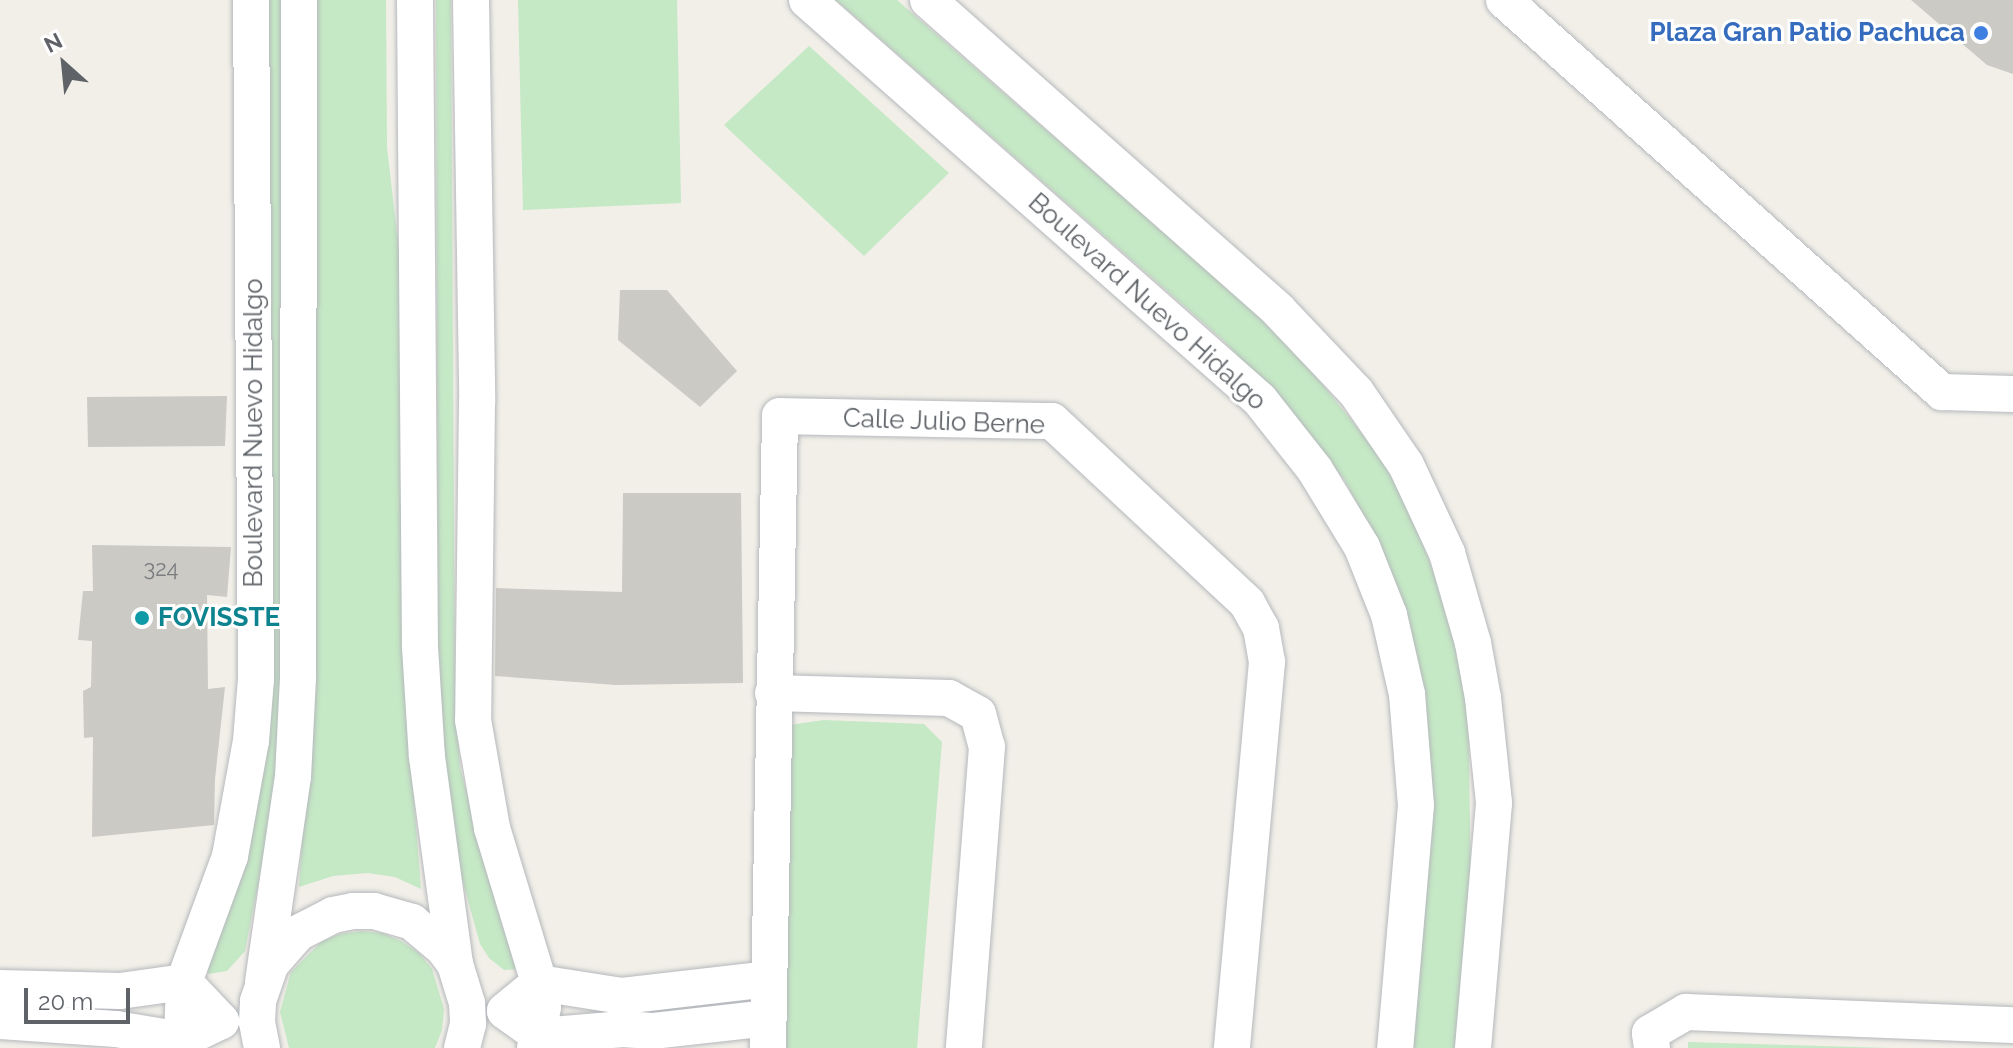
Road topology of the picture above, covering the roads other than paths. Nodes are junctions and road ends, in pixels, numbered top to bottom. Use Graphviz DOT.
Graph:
graph roads {
  1 [pos="251,0"];
  2 [pos="299,0"];
  3 [pos="415,0"];
  4 [pos="471,0"];
  5 [pos="807,0"];
  6 [pos="928,0"];
  7 [pos="1504,0"];
  8 [pos="2013,394"];
  9 [pos="773,693"];
  10 [pos="455,964"];
  11 [pos="768,979"];
  12 [pos="184,982"];
  13 [pos="263,982"];
  14 [pos="539,983"];
  15 [pos="0,988"];
  16 [pos="120,991"];
  17 [pos="505,1011"];
  18 [pos="623,1013"];
  19 [pos="0,1021"];
  20 [pos="221,1021"];
  21 [pos="2013,1025"];
  22 [pos="116,1029"];
  23 [pos="465,1031"];
  24 [pos="768,1033"];
  25 [pos="260,1035"];
  26 [pos="538,1042"];
  27 [pos="183,1044"];
  28 [pos="964,1048"];
  29 [pos="1232,1048"];
  30 [pos="1395,1048"];
  31 [pos="1473,1048"];
  32 [pos="1652,1048"];
  1 -- 12 [label="street, Boulevard Nuevo Hidalgo"];
  2 -- 13 [label="street, Boulevard Nuevo Hidalgo"];
  3 -- 10 [label="street"];
  4 -- 14 [label="street"];
  5 -- 30 [label="street, Boulevard Nuevo Hidalgo"];
  6 -- 31 [label="street"];
  7 -- 8 [label="street"];
  9 -- 11 [label="street, Calle Julio Berne"];
  9 -- 28 [label="street"];
  9 -- 29 [label="street, Calle Julio Berne"];
  10 -- 13 [label="street"];
  10 -- 23 [label="street"];
  11 -- 18 [label="street, Calle Julio Berne"];
  11 -- 24 [label="street, Calle Julio Berne"];
  12 -- 16 [label="street"];
  12 -- 20 [label="street"];
  12 -- 27 [label="street, Boulevard Nuevo Hidalgo"];
  13 -- 25 [label="street, Boulevard Nuevo Hidalgo"];
  14 -- 17 [label="street"];
  14 -- 18 [label="street, Calle Julio Berne"];
  14 -- 26 [label="street"];
  15 -- 16 [label="street"];
  16 -- 22 [label="street"];
  17 -- 23 [label="street"];
  17 -- 26 [label="street"];
  18 -- 24 [label="street, Calle Julio Berne"];
  18 -- 26 [label="street, Calle Julio Berne"];
  19 -- 22 [label="street"];
  20 -- 25 [label="street"];
  20 -- 27 [label="street"];
  21 -- 32 [label="street"];
  22 -- 27 [label="street"];
}
